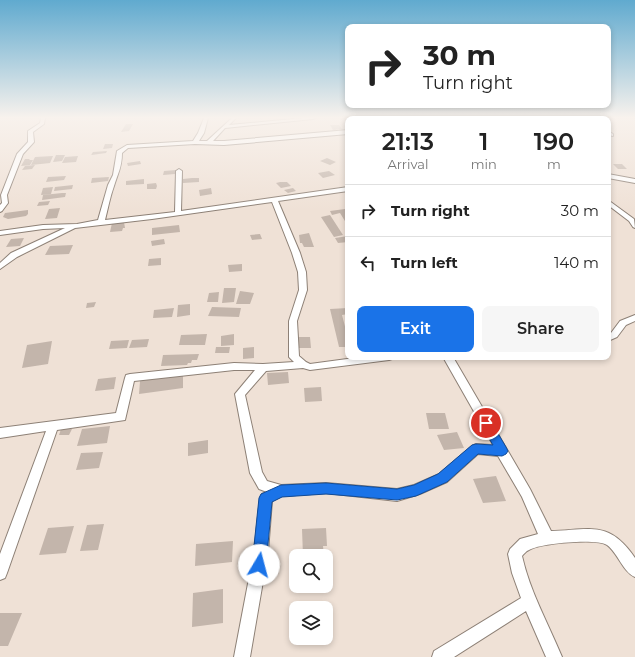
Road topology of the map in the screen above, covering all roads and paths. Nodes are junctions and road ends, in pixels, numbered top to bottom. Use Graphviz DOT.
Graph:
graph roads {
  1 [pos="25,149"];
  2 [pos="124,149"];
  3 [pos="179,171"];
  4 [pos="611,177"];
  5 [pos="635,181"];
  6 [pos="345,189"];
  7 [pos="274,200"];
  8 [pos="611,204"];
  9 [pos="0,210"];
  10 [pos="178,213"];
  11 [pos="101,222"];
  12 [pos="77,226"];
  13 [pos="635,226"];
  14 [pos="0,233"];
  15 [pos="0,267"];
  16 [pos="635,318"];
  17 [pos="611,336"];
  18 [pos="365,360"];
  19 [pos="450,360"];
  20 [pos="303,365"];
  21 [pos="264,368"];
  22 [pos="53,426"];
  23 [pos="0,433"];
  24 [pos="502,451"];
  25 [pos="281,491"];
  26 [pos="547,538"];
  27 [pos="635,570"];
  28 [pos="0,574"];
  29 [pos="529,601"];
  30 [pos="242,657"];
  31 [pos="440,657"];
  32 [pos="554,657"];
  1 -- 9 [label="street"];
  2 -- 11 [label="street"];
  3 -- 10 [label="street"];
  4 -- 5 [label="street"];
  6 -- 7 [label="street"];
  7 -- 10 [label="street"];
  7 -- 20 [label="street"];
  8 -- 13 [label="street"];
  10 -- 11 [label="street"];
  11 -- 12 [label="street"];
  12 -- 14 [label="street"];
  12 -- 15 [label="street"];
  16 -- 17 [label="street"];
  18 -- 20 [label="street"];
  19 -- 24 [label="street"];
  20 -- 21 [label="street"];
  21 -- 22 [label="street"];
  21 -- 25 [label="street"];
  22 -- 23 [label="street"];
  22 -- 28 [label="street"];
  24 -- 25 [label="street"];
  24 -- 26 [label="street"];
  25 -- 30 [label="street"];
  26 -- 27 [label="street"];
  26 -- 29 [label="street"];
  29 -- 31 [label="street"];
  29 -- 32 [label="street"];
}
